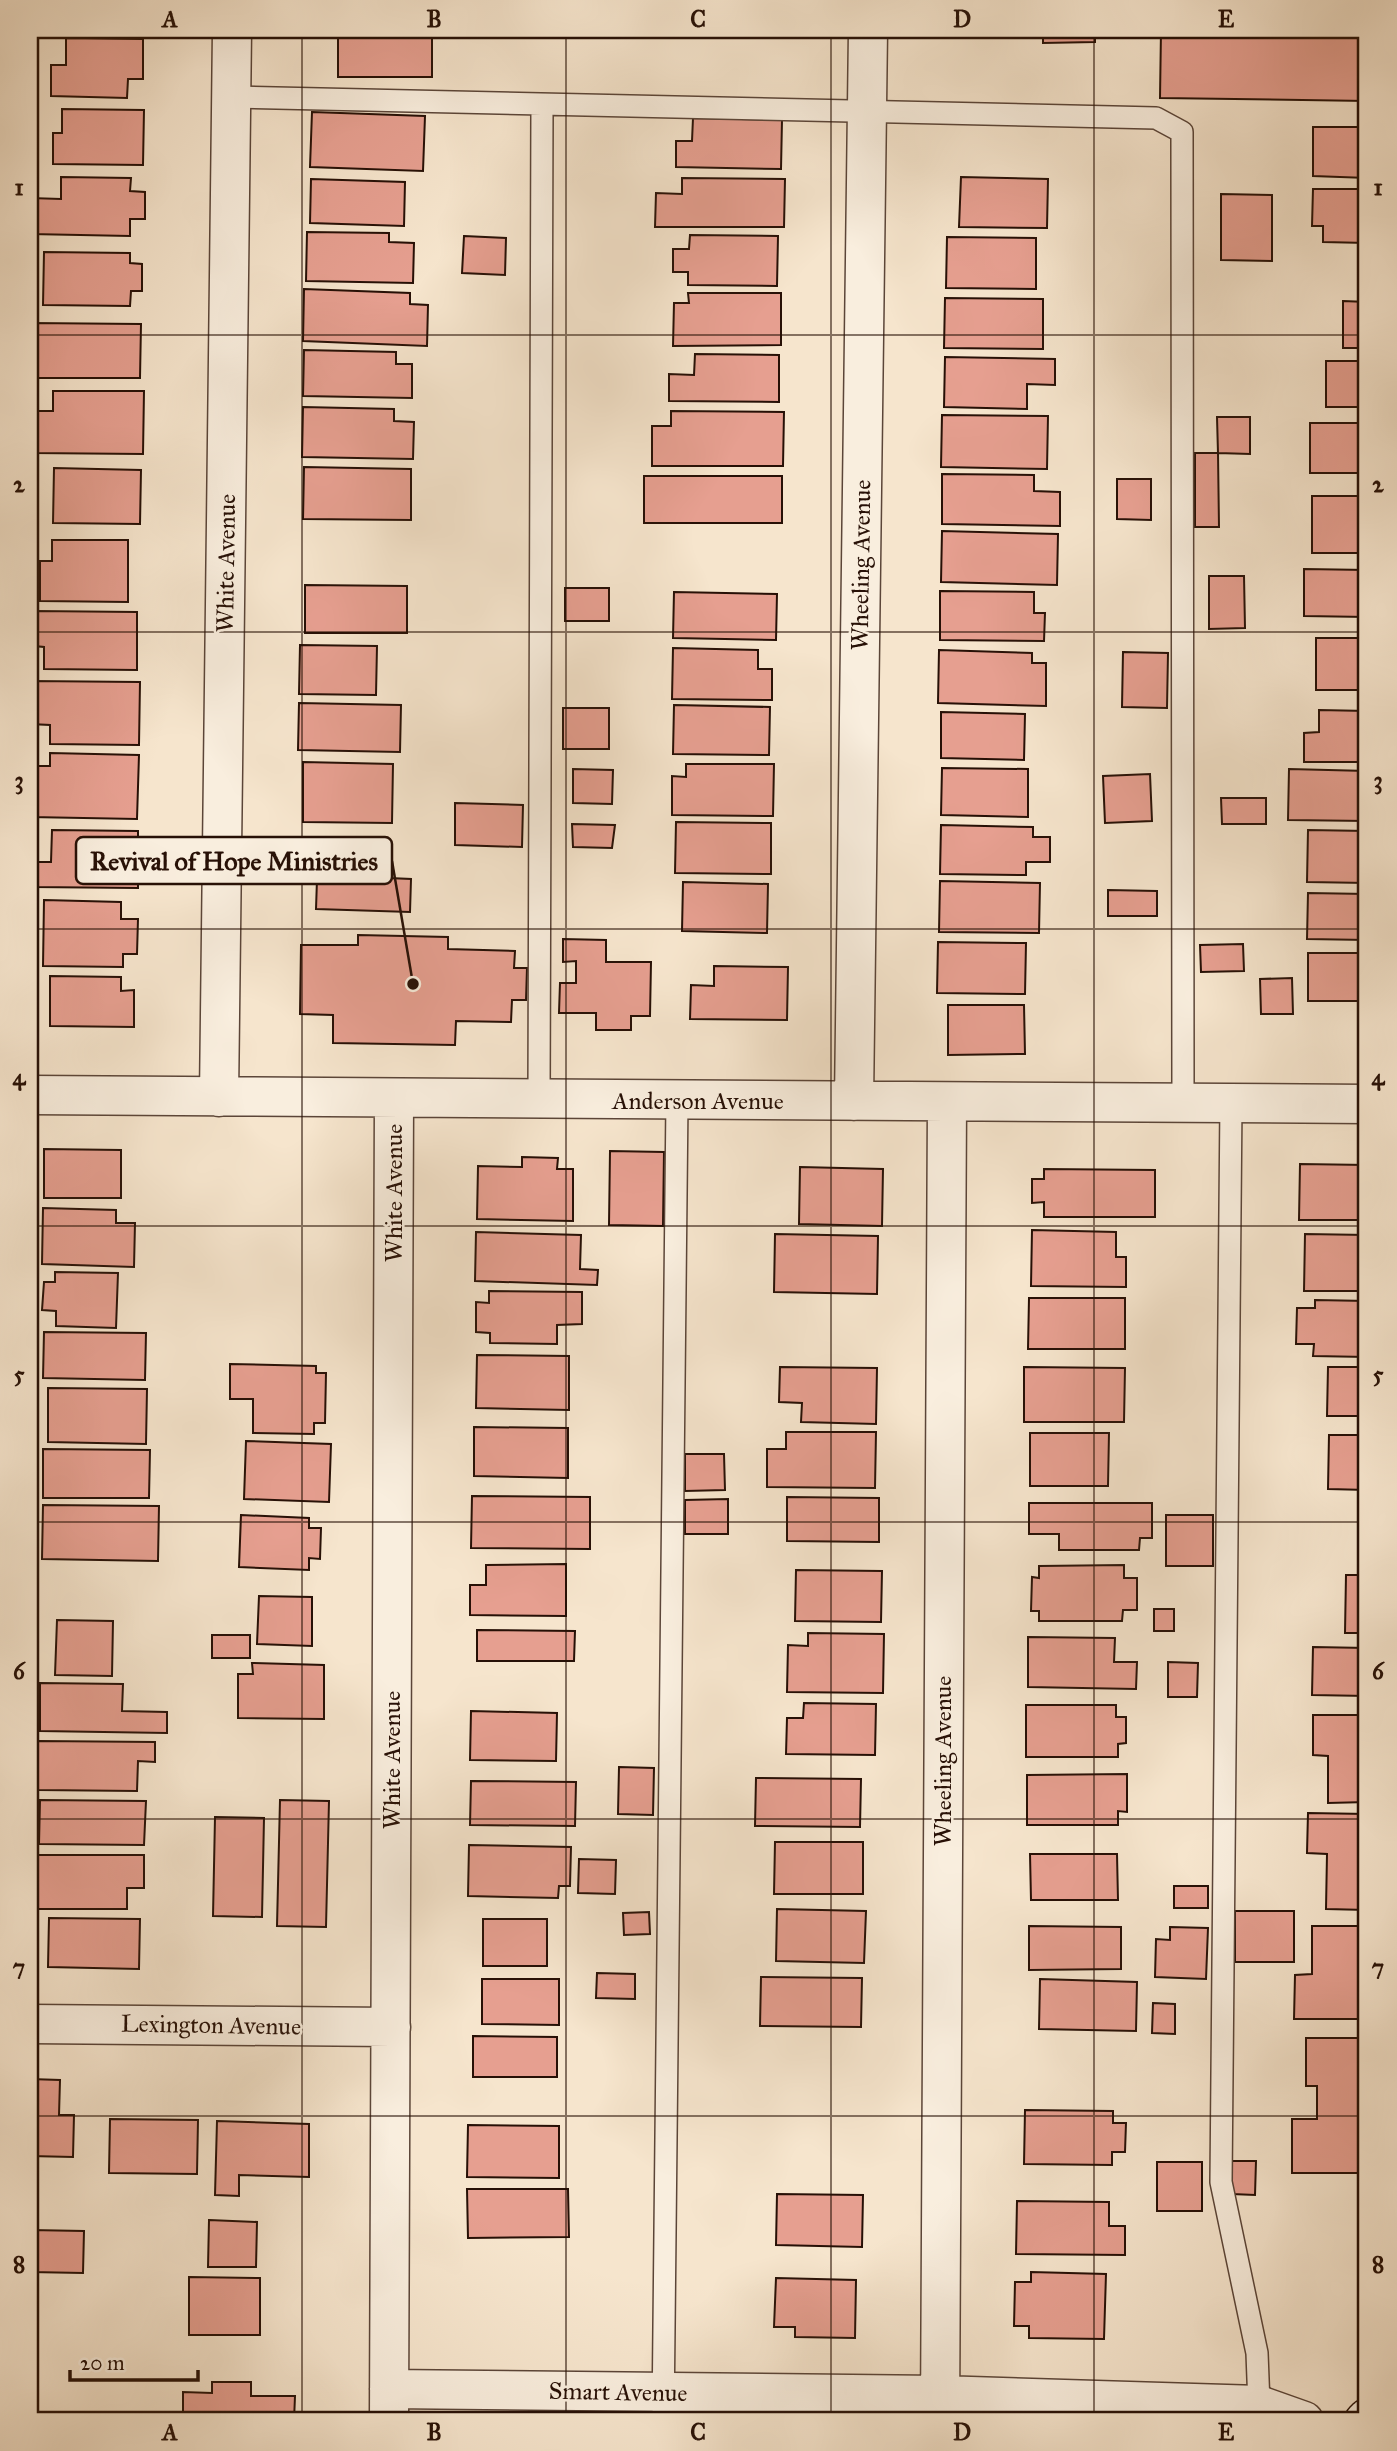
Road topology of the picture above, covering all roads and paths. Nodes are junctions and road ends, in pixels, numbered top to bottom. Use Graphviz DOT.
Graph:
graph roads {
  1 [pos="232,30"];
  2 [pos="868,30"];
  3 [pos="231,97"];
  4 [pos="542,105"];
  5 [pos="868,112"];
  6 [pos="30,1095"];
  7 [pos="219,1097"];
  8 [pos="394,1100"];
  9 [pos="539,1100"];
  10 [pos="677,1100"];
  11 [pos="854,1101"];
  12 [pos="1183,1101"];
  13 [pos="947,1102"];
  14 [pos="1231,1102"];
  15 [pos="1367,1104"];
  16 [pos="30,2024"];
  17 [pos="391,2027"];
  18 [pos="1259,2404"];
  19 [pos="389,2405"];
  20 [pos="663,2407"];
  21 [pos="940,2408"];
  22 [pos="1304,2421"];
  1 -- 3 [label="street, White Avenue"];
  2 -- 5 [label="street, Wheeling Avenue"];
  3 -- 4 [label="lane"];
  3 -- 7 [label="street, White Avenue"];
  4 -- 5 [label="lane"];
  4 -- 9 [label="lane"];
  5 -- 11 [label="street, Wheeling Avenue"];
  5 -- 12 [label="lane"];
  6 -- 7 [label="street, Anderson Avenue"];
  7 -- 8 [label="street, Anderson Avenue"];
  8 -- 9 [label="street, Anderson Avenue"];
  8 -- 17 [label="street, White Avenue"];
  9 -- 10 [label="street, Anderson Avenue"];
  10 -- 11 [label="street, Anderson Avenue"];
  10 -- 20 [label="lane"];
  11 -- 13 [label="street, Anderson Avenue"];
  12 -- 13 [label="street, Anderson Avenue"];
  12 -- 14 [label="street, Anderson Avenue"];
  13 -- 21 [label="street, Wheeling Avenue"];
  14 -- 15 [label="street, Anderson Avenue"];
  14 -- 18 [label="lane"];
  16 -- 17 [label="street, Lexington Avenue"];
  17 -- 19 [label="street, White Avenue"];
  18 -- 21 [label="street, Smart Avenue"];
  18 -- 22 [label="street, Smart Avenue"];
  19 -- 20 [label="street, Smart Avenue"];
  20 -- 21 [label="street, Smart Avenue"];
}
